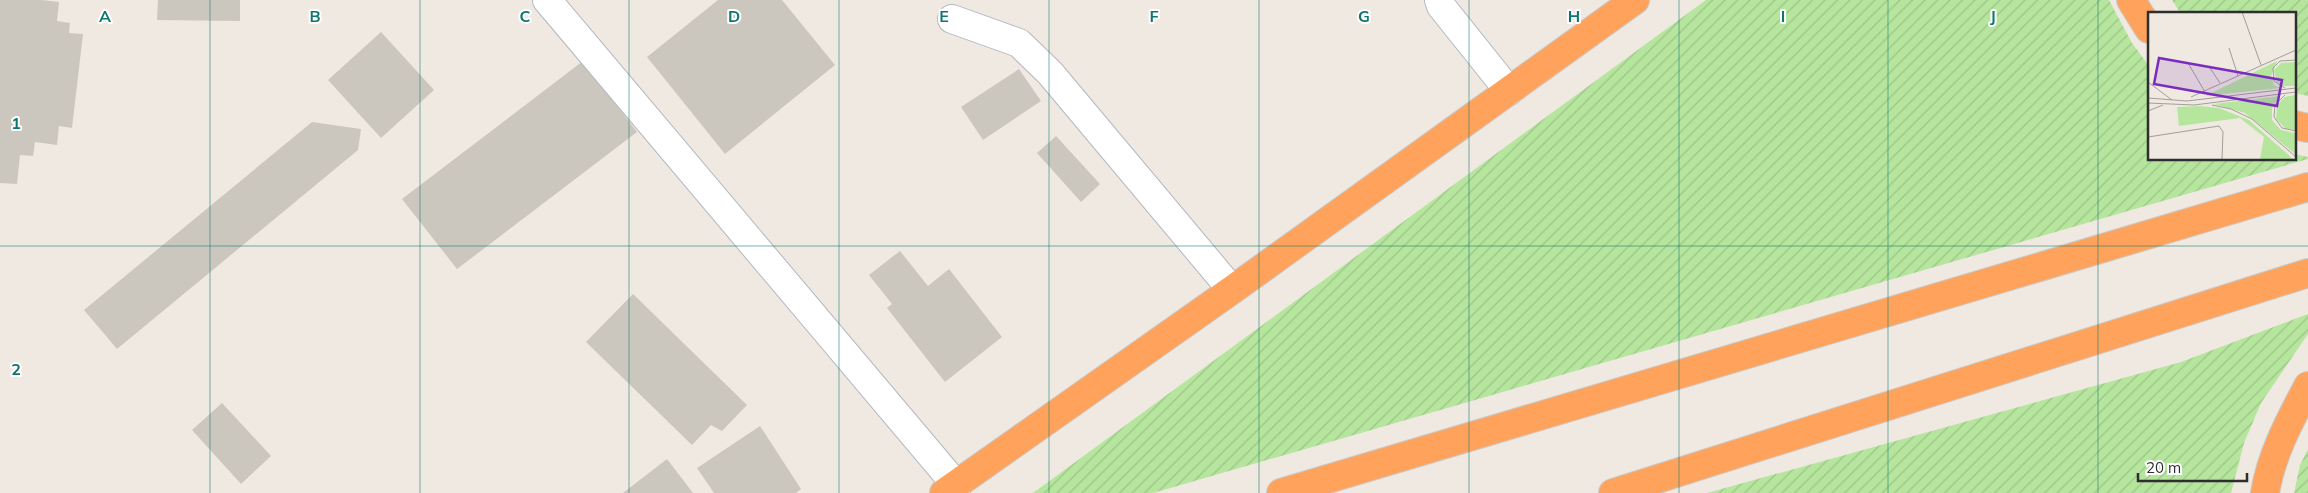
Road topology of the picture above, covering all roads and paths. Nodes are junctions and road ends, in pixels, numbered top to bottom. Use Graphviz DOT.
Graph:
graph roads {
  1 [pos="547,0"];
  2 [pos="1439,0"];
  3 [pos="1635,0"];
  4 [pos="2130,0"];
  5 [pos="952,19"];
  6 [pos="2148,27"];
  7 [pos="1509,91"];
  8 [pos="2308,187"];
  9 [pos="2308,274"];
  10 [pos="1232,290"];
  11 [pos="2308,386"];
  12 [pos="951,489"];
  13 [pos="1280,493"];
  14 [pos="1613,493"];
  15 [pos="2265,493"];
  1 -- 12 [label="lane"];
  2 -- 7 [label="lane"];
  3 -- 7 [label="highway"];
  4 -- 6 [label="highway"];
  5 -- 10 [label="lane"];
  7 -- 10 [label="highway"];
  8 -- 13 [label="highway"];
  9 -- 14 [label="highway"];
  10 -- 12 [label="highway"];
  11 -- 15 [label="highway"];
}
